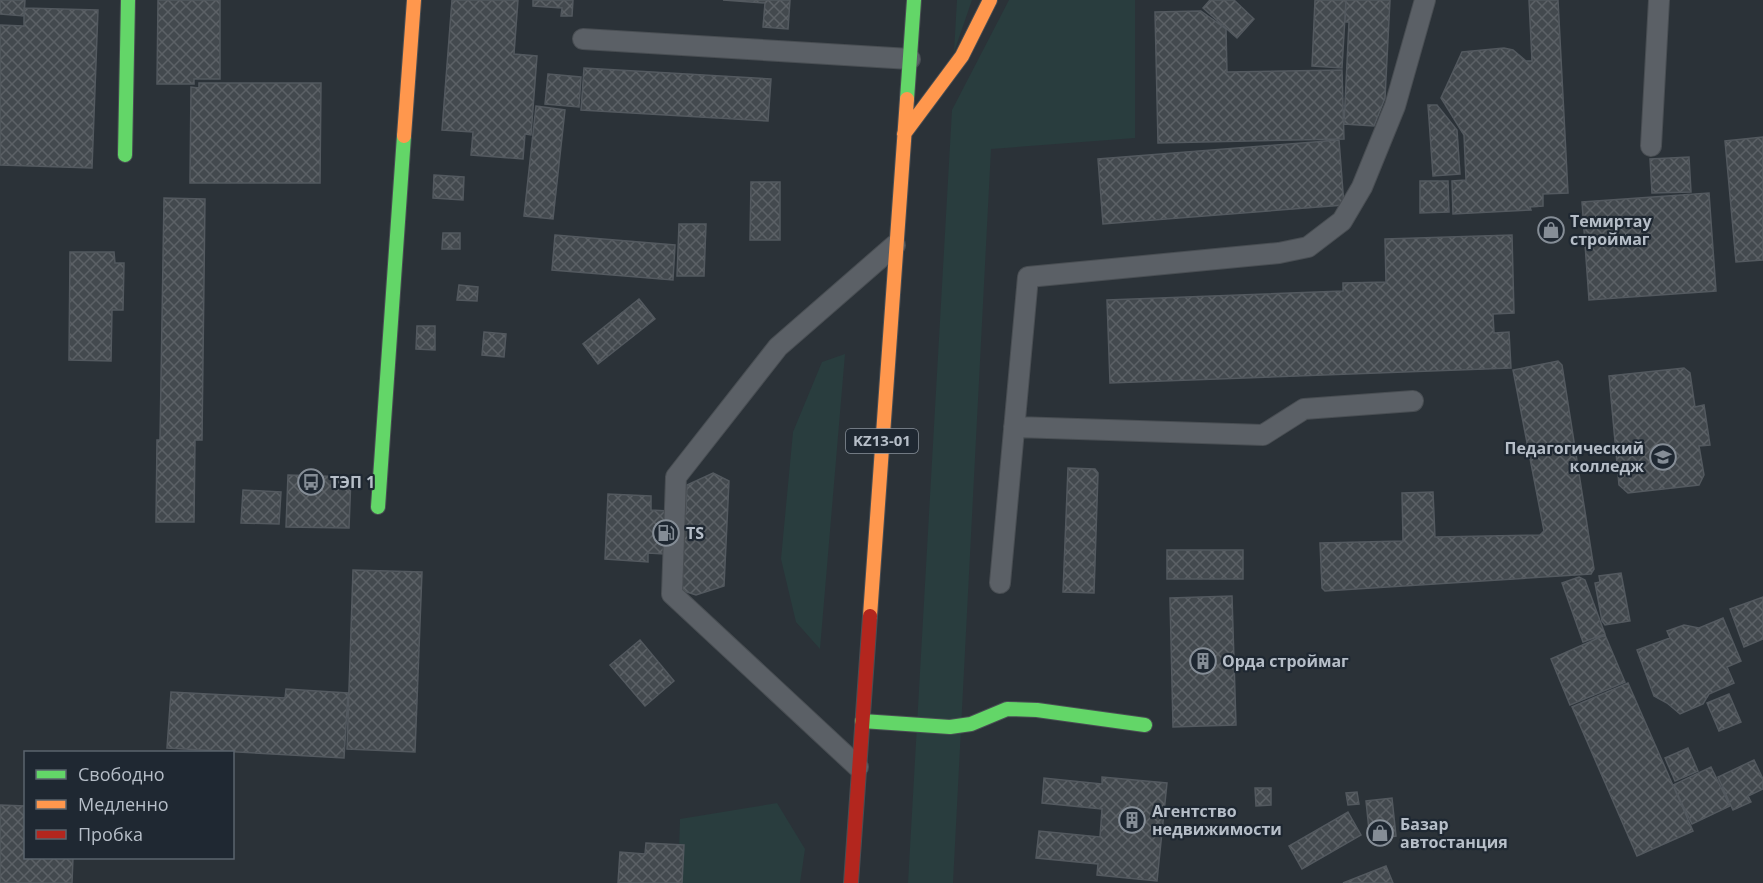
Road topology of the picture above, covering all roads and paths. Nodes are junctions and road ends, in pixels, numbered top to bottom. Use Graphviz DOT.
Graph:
graph roads {
  1 [pos="128,0"];
  2 [pos="414,0"];
  3 [pos="914,0"];
  4 [pos="990,0"];
  5 [pos="1425,0"];
  6 [pos="1659,0"];
  7 [pos="583,39"];
  8 [pos="910,59"];
  9 [pos="904,134"];
  10 [pos="1651,146"];
  11 [pos="125,155"];
  12 [pos="895,245"];
  13 [pos="1413,400"];
  14 [pos="1014,427"];
  15 [pos="378,507"];
  16 [pos="1000,583"];
  17 [pos="862,721"];
  18 [pos="1145,725"];
  19 [pos="858,767"];
  20 [pos="850,883"];
  1 -- 11 [label="main road"];
  2 -- 15 [label="main road"];
  3 -- 8 [label="main road, KZ13-01"];
  4 -- 9 [label="main road"];
  5 -- 14 [label="lane"];
  6 -- 10 [label="lane"];
  7 -- 8 [label="lane"];
  8 -- 9 [label="main road, KZ13-01"];
  9 -- 12 [label="main road, KZ13-01"];
  12 -- 17 [label="main road, KZ13-01"];
  12 -- 19 [label="lane"];
  13 -- 14 [label="lane"];
  14 -- 16 [label="lane"];
  17 -- 18 [label="main road"];
  17 -- 19 [label="main road, KZ13-01"];
  19 -- 20 [label="main road, KZ13-01"];
}
